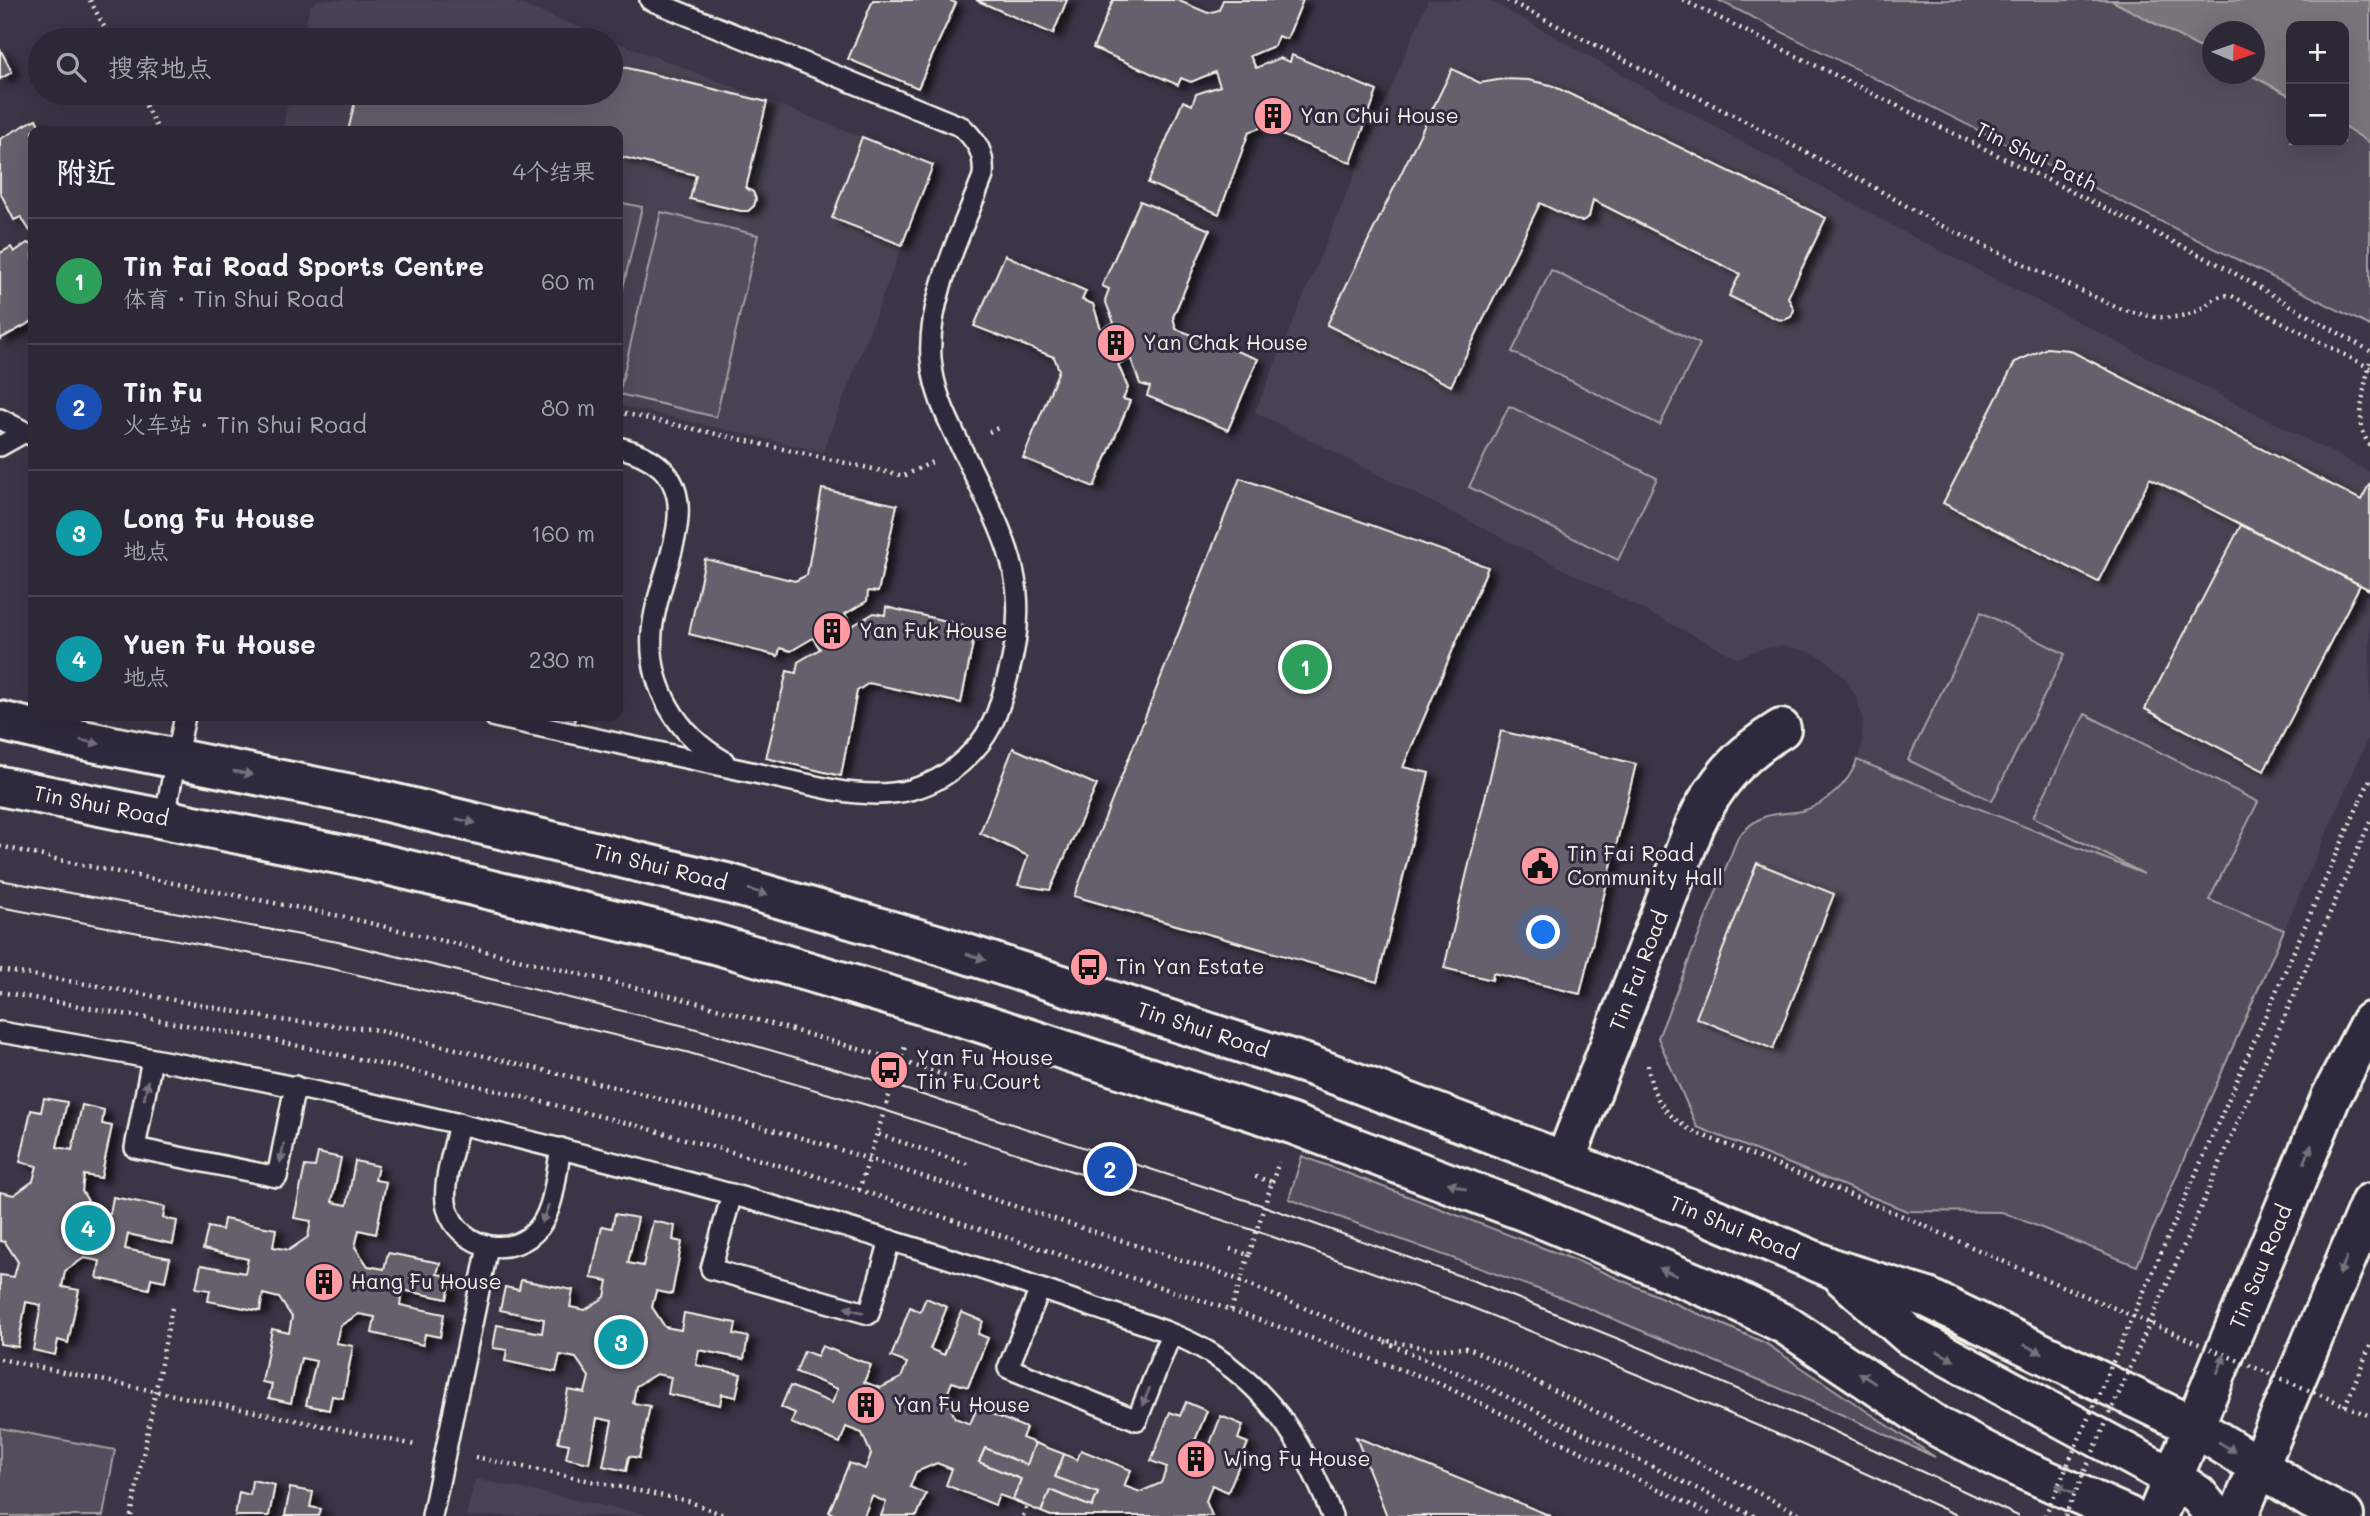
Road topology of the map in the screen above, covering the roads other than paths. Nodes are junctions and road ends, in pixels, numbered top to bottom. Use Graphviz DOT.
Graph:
graph roads {
  1 [pos="650,0"];
  2 [pos="0,419"];
  3 [pos="28,433"];
  4 [pos="28,434"];
  5 [pos="0,446"];
  6 [pos="623,448"];
  7 [pos="0,721"];
  8 [pos="184,721"];
  9 [pos="514,721"];
  10 [pos="1781,729"];
  11 [pos="176,759"];
  12 [pos="745,770"];
  13 [pos="0,786"];
  14 [pos="164,819"];
  15 [pos="2370,1022"];
  16 [pos="0,1032"];
  17 [pos="152,1059"];
  18 [pos="295,1086"];
  19 [pos="459,1123"];
  20 [pos="561,1148"];
  21 [pos="1565,1161"];
  22 [pos="732,1194"];
  23 [pos="2370,1203"];
  24 [pos="890,1240"];
  25 [pos="488,1247"];
  26 [pos="1834,1269"];
  27 [pos="1040,1289"];
  28 [pos="1171,1334"];
  29 [pos="2195,1427"];
  30 [pos="2259,1466"];
  31 [pos="2173,1478"];
  32 [pos="432,1516"];
  33 [pos="1332,1516"];
  34 [pos="2128,1516"];
  35 [pos="2157,1516"];
  36 [pos="2215,1516"];
  37 [pos="2238,1516"];
  38 [pos="2344,1516"];
  1 -- 12 [label="lane"];
  2 -- 3 [label="lane"];
  4 -- 5 [label="lane"];
  6 -- 12 [label="lane"];
  7 -- 11 [label="main road, Tin Shui Road, one-way"];
  8 -- 11 [label="lane"];
  9 -- 12 [label="lane"];
  10 -- 21 [label="main road, Tin Fai Road"];
  11 -- 14 [label="lane"];
  11 -- 21 [label="main road, Tin Shui Road, one-way"];
  13 -- 14 [label="main road, Tin Shui Road"];
  34 -- 14 [label="main road, Tin Shui Road, one-way"];
  29 -- 15 [label="main road, Tin Sau Road, one-way"];
  16 -- 17 [label="lane"];
  17 -- 18 [label="lane"];
  18 -- 17 [label="lane, one-way"];
  18 -- 19 [label="lane"];
  19 -- 20 [label="lane"];
  19 -- 25 [label="lane"];
  20 -- 22 [label="lane"];
  20 -- 25 [label="lane, one-way"];
  21 -- 26 [label="main road, Tin Shui Road"];
  22 -- 24 [label="lane"];
  24 -- 22 [label="lane, one-way"];
  23 -- 30 [label="main road, one-way"];
  24 -- 27 [label="lane"];
  25 -- 32 [label="lane"];
  26 -- 29 [label="main road, Tin Shui Road, one-way"];
  26 -- 31 [label="main road, one-way"];
  27 -- 28 [label="lane"];
  28 -- 27 [label="lane, one-way"];
  28 -- 33 [label="lane"];
  29 -- 30 [label="main road, Tin Shui Road, one-way"];
  29 -- 31 [label="main road, Tin Sau Road"];
  30 -- 37 [label="main road"];
  30 -- 38 [label="main road, Tin Shui Road"];
  31 -- 35 [label="main road, Tin Sau Road"];
  31 -- 36 [label="main road"];
}
